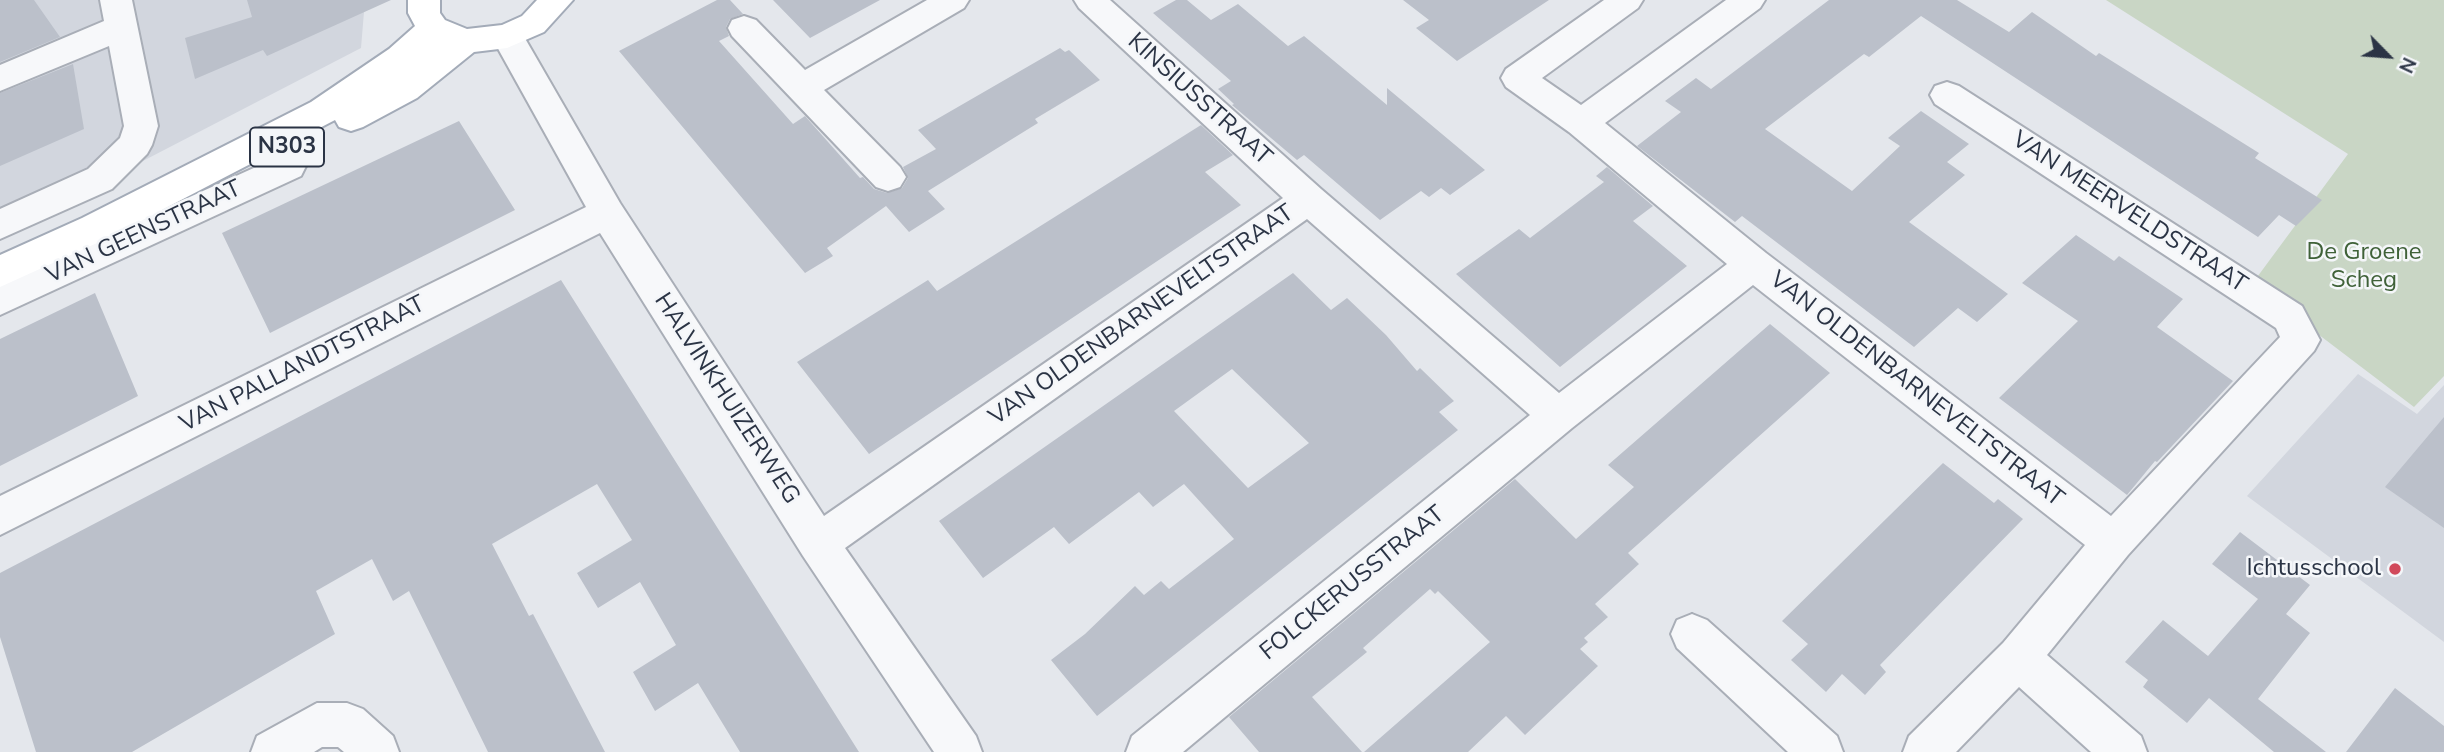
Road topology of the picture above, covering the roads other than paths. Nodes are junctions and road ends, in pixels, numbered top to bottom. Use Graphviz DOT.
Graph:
graph roads {
  1 [pos="557,0"];
  2 [pos="953,0"];
  3 [pos="1090,0"];
  4 [pos="1627,0"];
  5 [pos="1749,0"];
  6 [pos="119,14"];
  7 [pos="428,14"];
  8 [pos="744,28"];
  9 [pos="507,36"];
  10 [pos="465,41"];
  11 [pos="0,79"];
  12 [pos="802,87"];
  13 [pos="1947,95"];
  14 [pos="1581,123"];
  15 [pos="289,166"];
  16 [pos="888,177"];
  17 [pos="1308,199"];
  18 [pos="607,213"];
  19 [pos="0,225"];
  20 [pos="95,228"];
  21 [pos="1753,264"];
  22 [pos="0,272"];
  23 [pos="0,300"];
  24 [pos="1558,416"];
  25 [pos="0,516"];
  26 [pos="2113,542"];
  27 [pos="818,544"];
  28 [pos="1692,634"];
  29 [pos="2018,658"];
  30 [pos="273,752"];
  31 [pos="377,752"];
  32 [pos="960,752"];
  33 [pos="1148,752"];
  34 [pos="1821,752"];
  35 [pos="1925,752"];
  36 [pos="2125,752"];
  1 -- 9 [label="main road, N303"];
  2 -- 12 [label="street"];
  3 -- 17 [label="street, KINSIUSSTRAAT"];
  4 -- 14 [label="street"];
  5 -- 14 [label="street"];
  6 -- 11 [label="street"];
  6 -- 19 [label="street"];
  7 -- 10 [label="main road, N303"];
  7 -- 20 [label="main road, VAN GEENSTRAAT / N303"];
  8 -- 12 [label="street"];
  9 -- 10 [label="main road, N303"];
  9 -- 18 [label="street, HALVINKHUIZERWEG"];
  10 -- 20 [label="main road, VAN GEENSTRAAT / N303"];
  12 -- 16 [label="street"];
  13 -- 26 [label="street, VAN MEERVELDSTRAAT"];
  14 -- 21 [label="street"];
  15 -- 23 [label="street, VAN GEENSTRAAT"];
  17 -- 24 [label="street, VAN OLDENBARNEVELTSTRAAT"];
  17 -- 27 [label="street, VAN OLDENBARNEVELTSTRAAT"];
  18 -- 25 [label="street, VAN PALLANDTSTRAAT"];
  18 -- 27 [label="street, HALVINKHUIZERWEG"];
  20 -- 22 [label="main road, VAN GEENSTRAAT / N303"];
  21 -- 24 [label="street, VAN OLDENBARNEVELTSTRAAT"];
  21 -- 26 [label="street, VAN OLDENBARNEVELTSTRAAT"];
  24 -- 33 [label="street, FOLCKERUSSTRAAT"];
  26 -- 29 [label="street"];
  27 -- 32 [label="street, HALVINKHUIZERWEG"];
  28 -- 34 [label="street"];
  29 -- 35 [label="street"];
  29 -- 36 [label="street"];
  30 -- 31 [label="street"];
}
